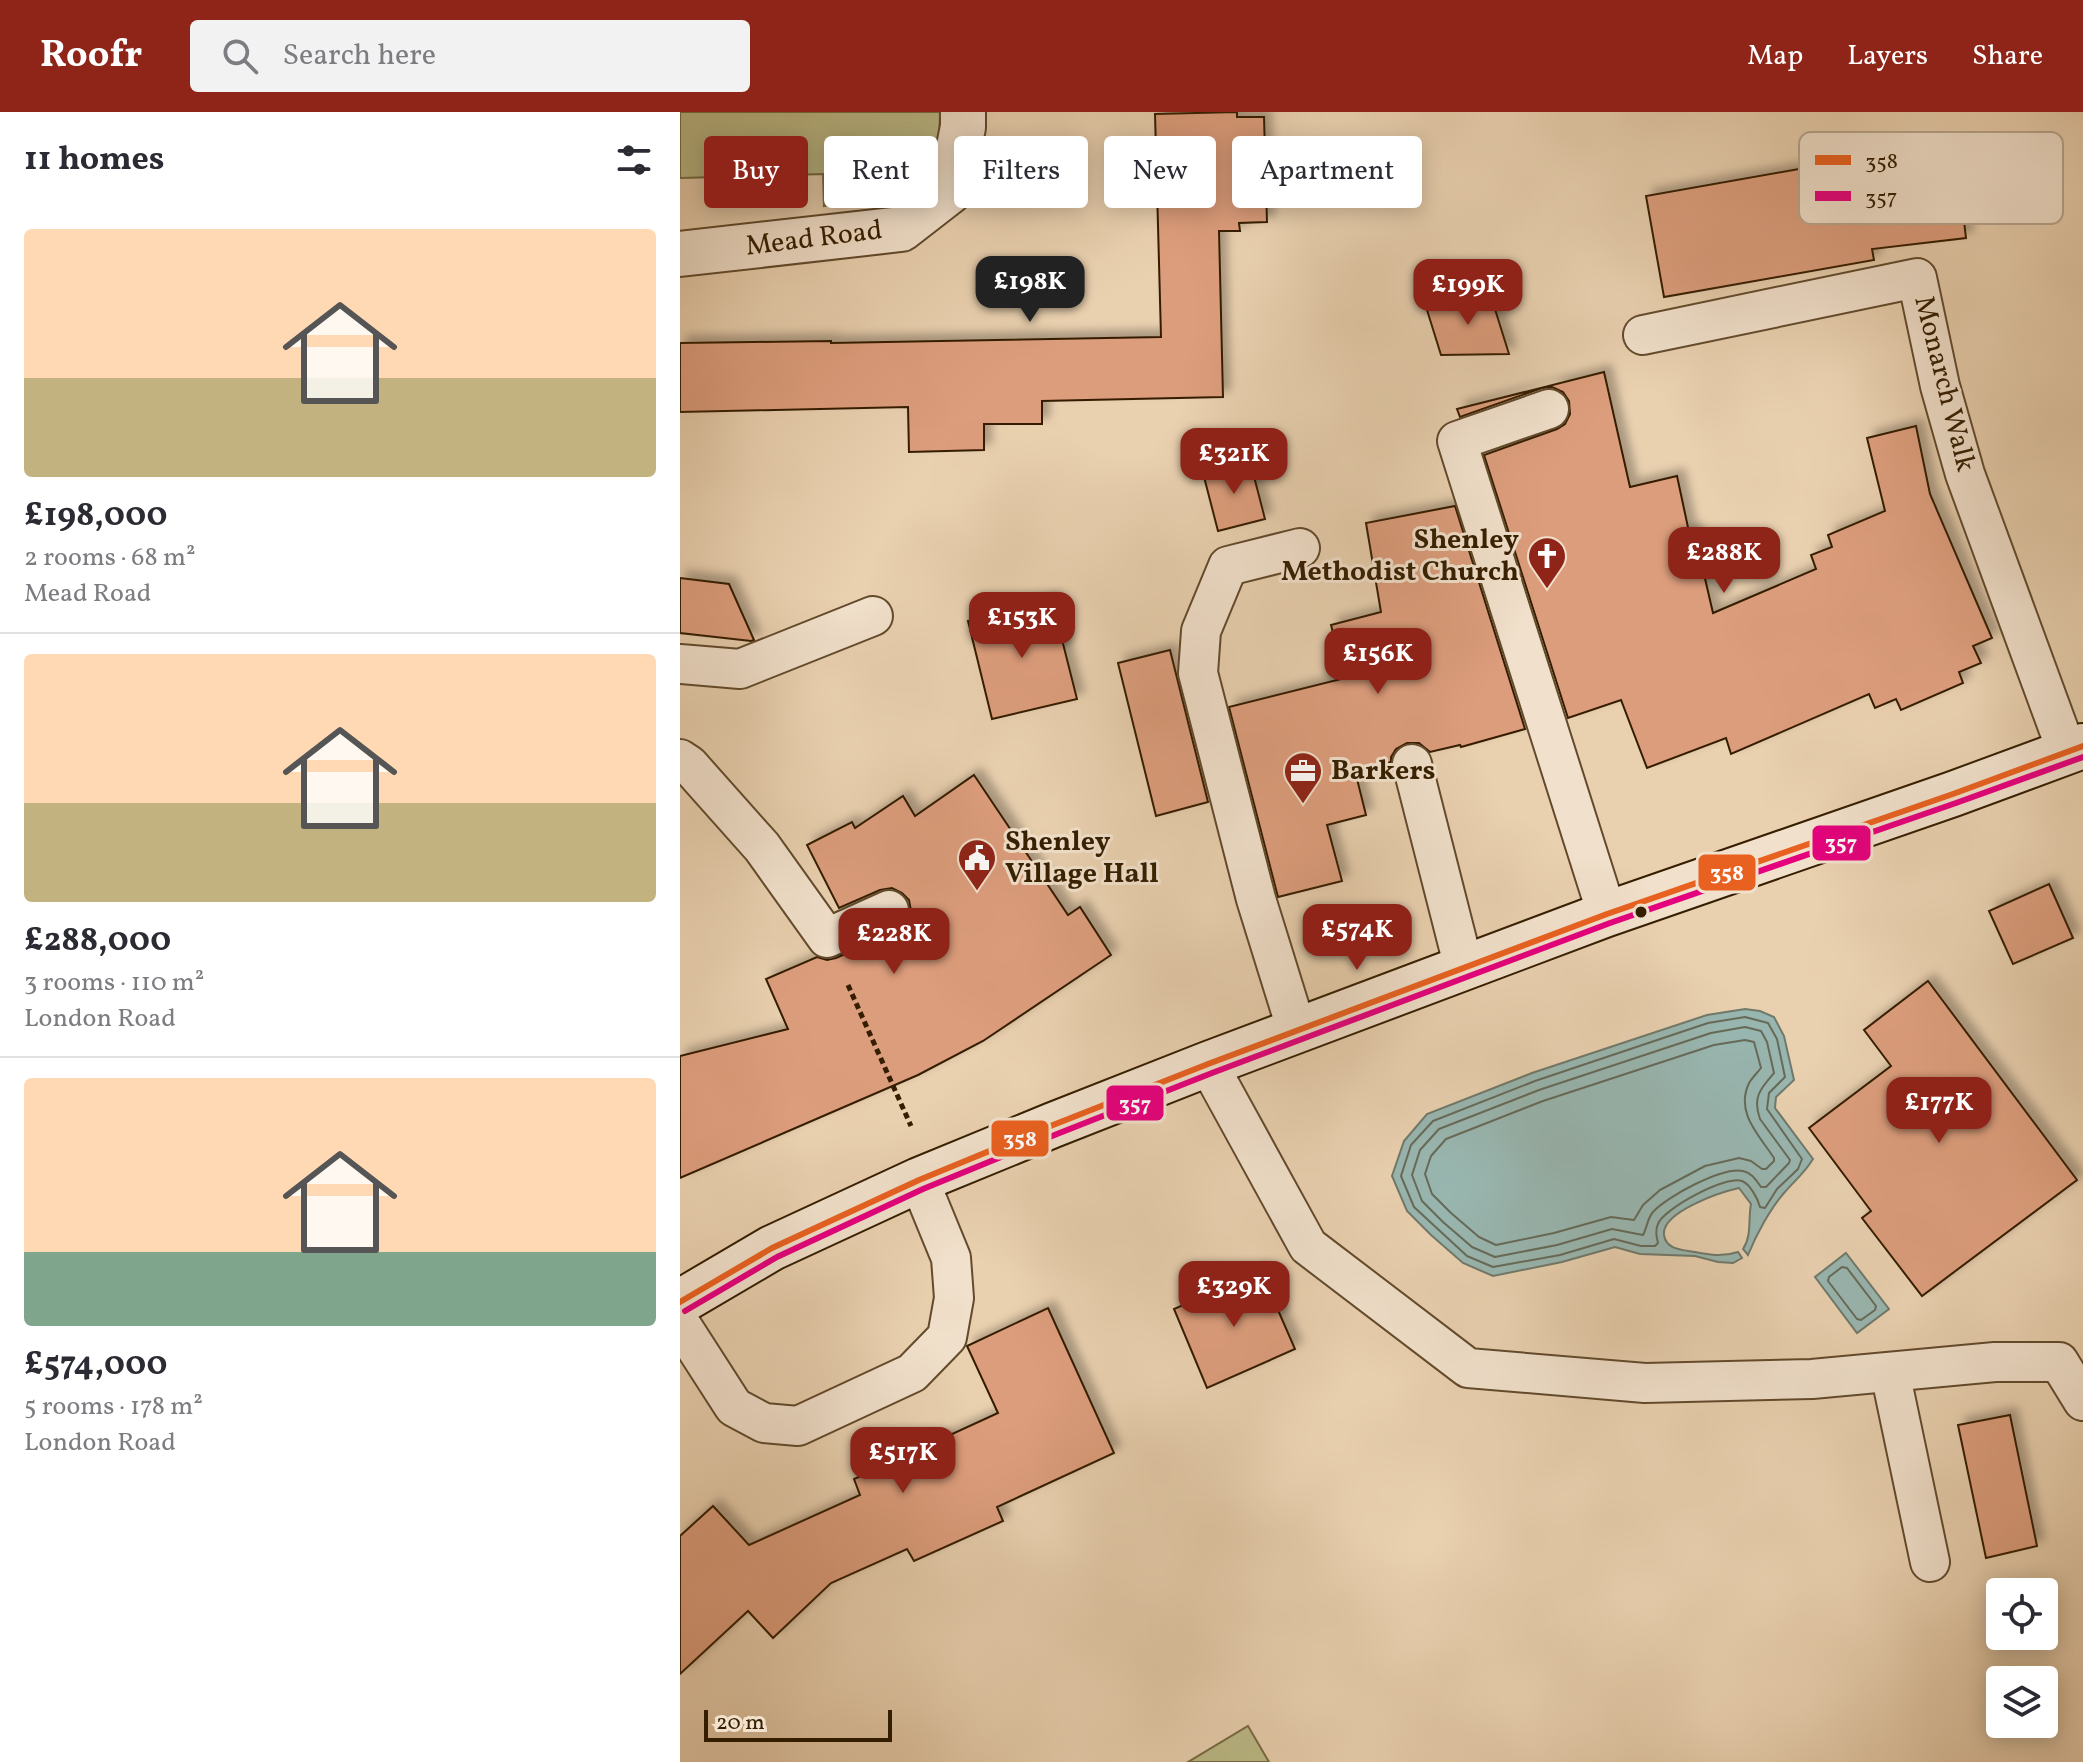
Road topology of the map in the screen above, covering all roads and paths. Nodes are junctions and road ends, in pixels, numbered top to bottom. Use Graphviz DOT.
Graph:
graph roads {
  1 [pos="963,112"];
  2 [pos="680,254"];
  3 [pos="1643,335"];
  4 [pos="1549,409"];
  5 [pos="1300,548"];
  6 [pos="873,616"];
  7 [pos="680,664"];
  8 [pos="2075,749"];
  9 [pos="680,759"];
  10 [pos="1412,764"];
  11 [pos="889,910"];
  12 [pos="1607,914"];
  13 [pos="827,938"];
  14 [pos="1464,968"];
  15 [pos="1297,1031"];
  16 [pos="1208,1064"];
  17 [pos="925,1177"];
  18 [pos="680,1302"];
  19 [pos="680,1323"];
  20 [pos="2071,1354"];
  21 [pos="1890,1372"];
  22 [pos="2083,1401"];
  23 [pos="1930,1562"];
  1 -- 2 [label="main road, Mead Road"];
  3 -- 8 [label="lane, Monarch Walk"];
  4 -- 12 [label="lane"];
  5 -- 15 [label="lane"];
  6 -- 7 [label="lane"];
  8 -- 12 [label="main road"];
  9 -- 13 [label="lane"];
  10 -- 14 [label="lane"];
  11 -- 13 [label="lane"];
  12 -- 14 [label="main road"];
  13 -- 17 [label="path"];
  14 -- 15 [label="main road"];
  15 -- 16 [label="main road"];
  16 -- 17 [label="main road"];
  16 -- 21 [label="lane"];
  17 -- 18 [label="main road"];
  17 -- 19 [label="lane"];
  20 -- 21 [label="lane"];
  20 -- 22 [label="lane"];
  21 -- 23 [label="lane"];
}
